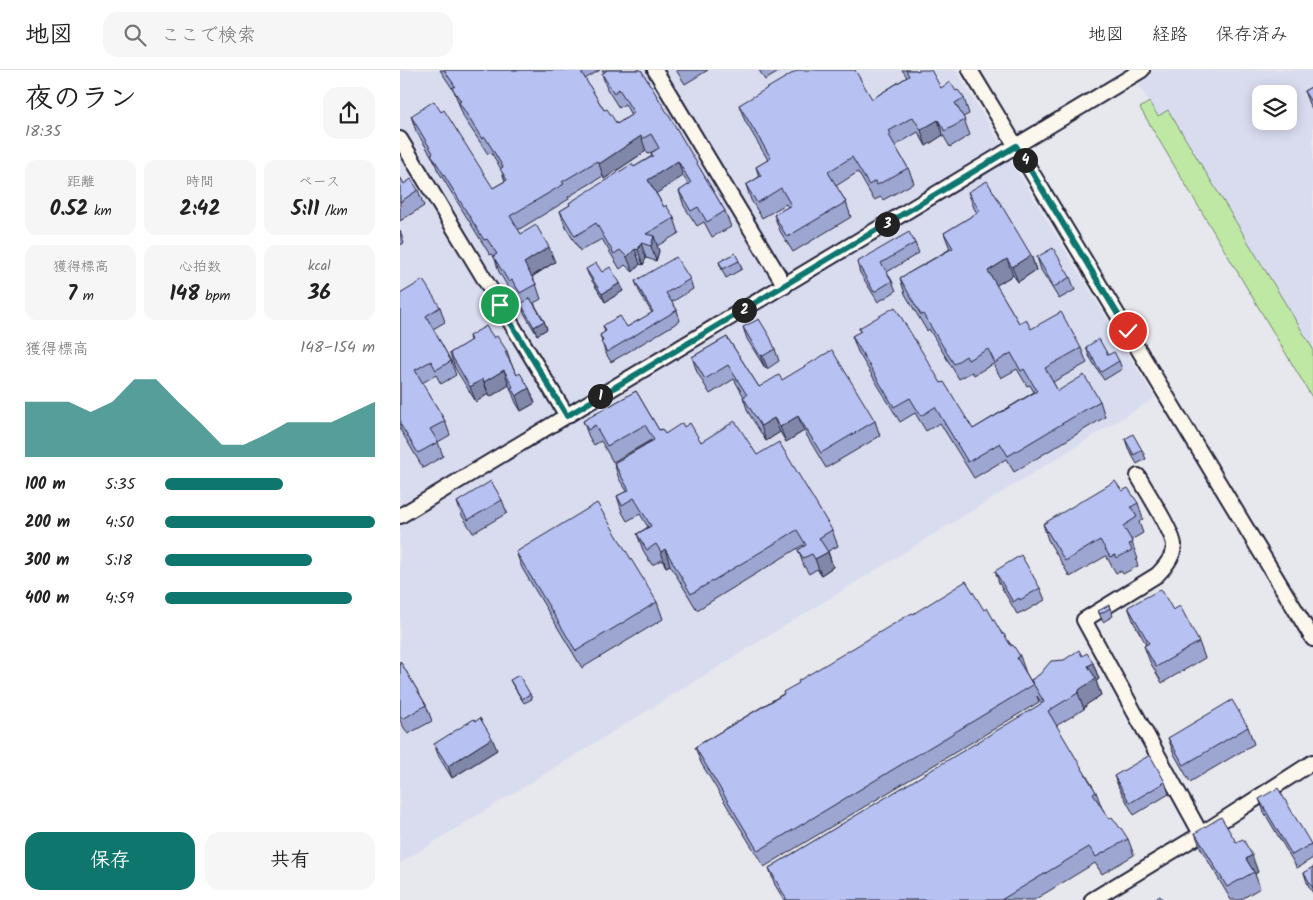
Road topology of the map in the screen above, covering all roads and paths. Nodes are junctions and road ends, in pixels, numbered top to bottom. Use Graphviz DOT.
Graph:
graph roads {
  1 [pos="655,70"];
  2 [pos="970,70"];
  3 [pos="1142,70"];
  4 [pos="400,139"];
  5 [pos="1016,146"];
  6 [pos="785,286"];
  7 [pos="567,416"];
  8 [pos="1138,476"];
  9 [pos="400,516"];
  10 [pos="1313,639"];
  11 [pos="1313,762"];
  12 [pos="1201,834"];
  13 [pos="1092,900"];
  1 -- 6 [label="street"];
  2 -- 5 [label="street"];
  3 -- 5 [label="street"];
  4 -- 7 [label="street"];
  5 -- 6 [label="street"];
  5 -- 10 [label="street"];
  6 -- 7 [label="street"];
  7 -- 9 [label="street"];
  8 -- 12 [label="street"];
  11 -- 12 [label="street"];
  12 -- 13 [label="street"];
}
